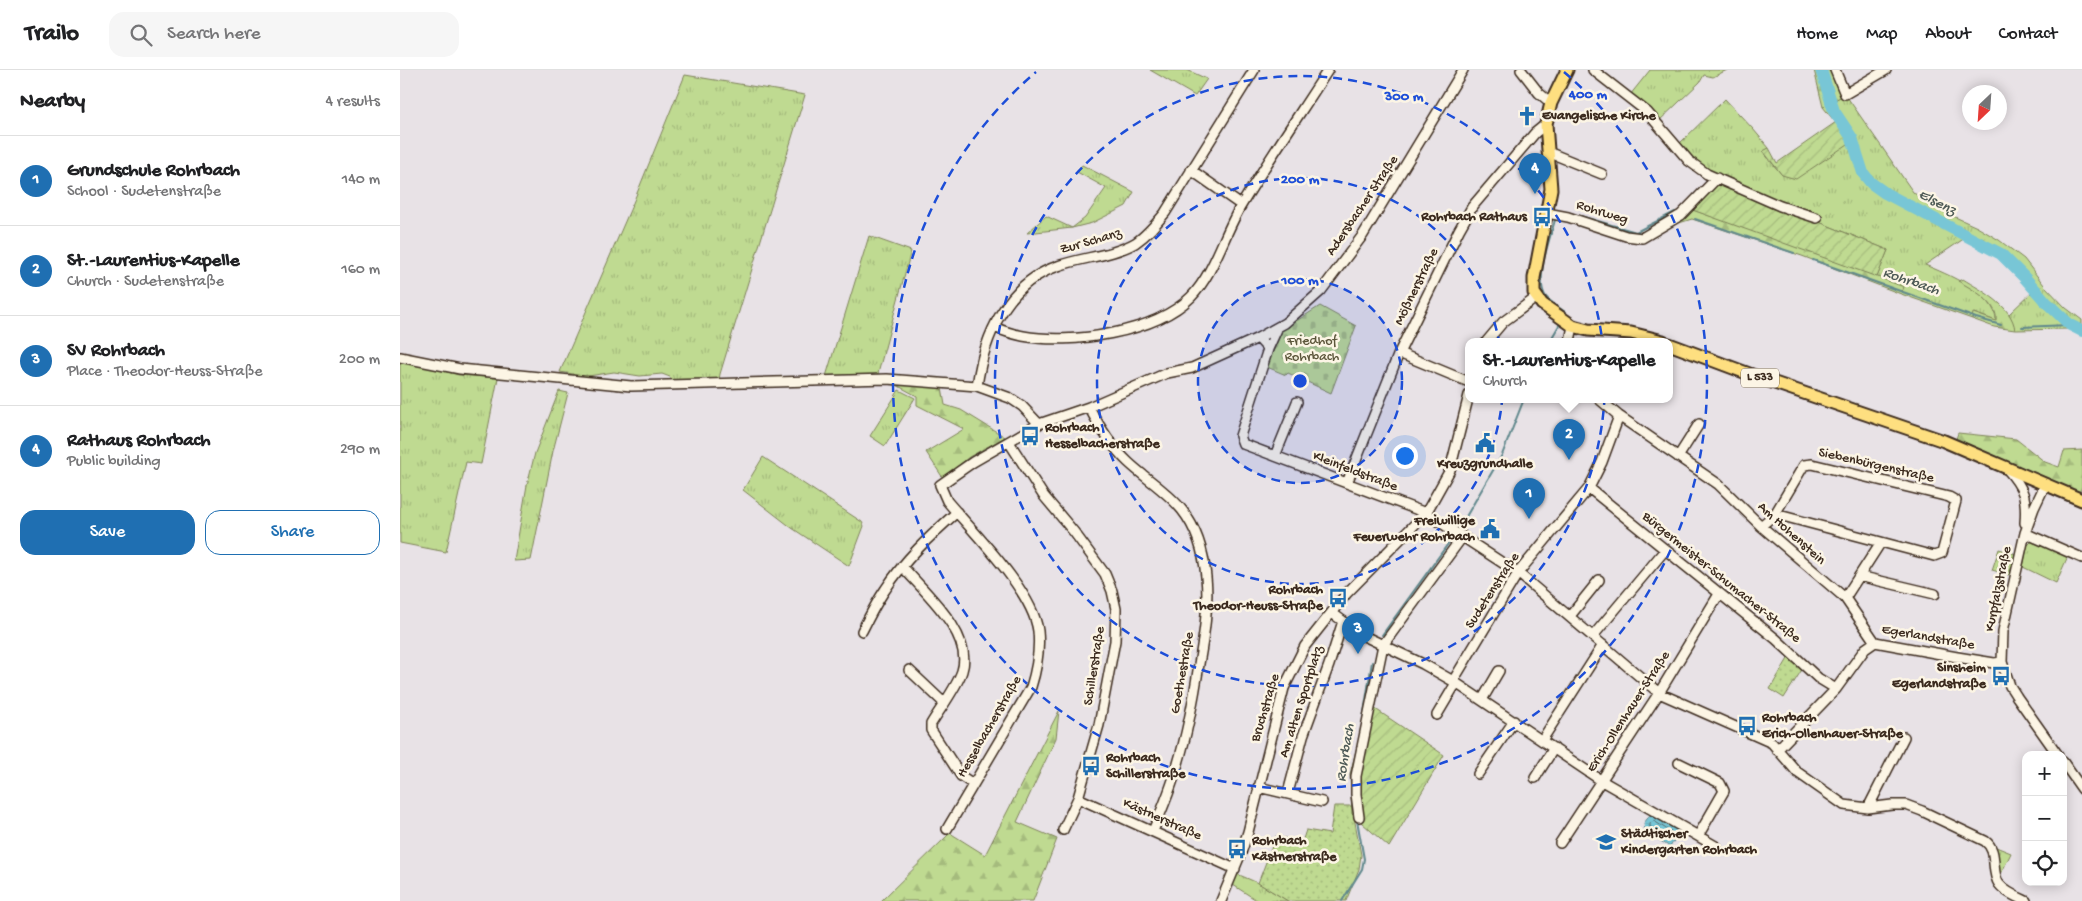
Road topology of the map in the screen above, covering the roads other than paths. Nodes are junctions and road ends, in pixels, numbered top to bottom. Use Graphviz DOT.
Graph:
graph roads {
  1 [pos="1254,70"];
  2 [pos="1328,70"];
  3 [pos="1463,70"];
  4 [pos="1521,70"];
  5 [pos="1567,70"];
  6 [pos="1593,70"];
  7 [pos="1835,70"];
  8 [pos="1886,70"];
  9 [pos="1551,103"];
  10 [pos="1546,124"];
  11 [pos="1548,152"];
  12 [pos="1191,170"];
  13 [pos="1602,174"];
  14 [pos="1717,178"];
  15 [pos="1241,205"];
  16 [pos="1547,213"];
  17 [pos="1817,218"];
  18 [pos="1537,297"];
  19 [pos="1565,321"];
  20 [pos="1278,327"];
  21 [pos="994,328"];
  22 [pos="1258,338"];
  23 [pos="1490,338"];
  24 [pos="1569,338"];
  25 [pos="1650,338"];
  26 [pos="1673,346"];
  27 [pos="1268,349"];
  28 [pos="1399,354"];
  29 [pos="400,357"];
  30 [pos="1465,380"];
  31 [pos="977,386"];
  32 [pos="1297,402"];
  33 [pos="1467,403"];
  34 [pos="1604,403"];
  35 [pos="1089,407"];
  36 [pos="1620,416"];
  37 [pos="1039,424"];
  38 [pos="1699,424"];
  39 [pos="1009,442"];
  40 [pos="1275,456"];
  41 [pos="1678,457"];
  42 [pos="2005,467"];
  43 [pos="1347,483"];
  44 [pos="2041,483"];
  45 [pos="940,485"];
  46 [pos="1589,488"];
  47 [pos="2082,500"];
  48 [pos="2026,501"];
  49 [pos="956,512"];
  50 [pos="1426,513"];
  51 [pos="1775,514"];
  52 [pos="1761,526"];
  53 [pos="2025,533"];
  54 [pos="1463,536"];
  55 [pos="1881,542"];
  56 [pos="1665,550"];
  57 [pos="2082,558"];
  58 [pos="902,566"];
  59 [pos="1518,574"];
  60 [pos="1859,576"];
  61 [pos="1599,580"];
  62 [pos="1719,594"];
  63 [pos="1935,594"];
  64 [pos="1845,598"];
  65 [pos="1332,613"];
  66 [pos="1570,616"];
  67 [pos="1343,621"];
  68 [pos="862,631"];
  69 [pos="1593,636"];
  70 [pos="1875,642"];
  71 [pos="1383,645"];
  72 [pos="1603,645"];
  73 [pos="2002,662"];
  74 [pos="909,670"];
  75 [pos="1499,671"];
  76 [pos="1455,682"];
  77 [pos="1836,689"];
  78 [pos="1659,693"];
  79 [pos="1482,700"];
  80 [pos="944,703"];
  81 [pos="1437,715"];
  82 [pos="1514,721"];
  83 [pos="1904,737"];
  84 [pos="1542,740"];
  85 [pos="1554,748"];
  86 [pos="1778,750"];
  87 [pos="2055,751"];
  88 [pos="1679,763"];
  89 [pos="2067,768"];
  90 [pos="1478,774"];
  91 [pos="1535,778"];
  92 [pos="1602,780"];
  93 [pos="973,784"];
  94 [pos="1258,787"];
  95 [pos="2082,789"];
  96 [pos="1288,793"];
  97 [pos="1078,798"];
  98 [pos="1322,802"];
  99 [pos="1868,808"];
  100 [pos="1359,817"];
  101 [pos="948,829"];
  102 [pos="1063,830"];
  103 [pos="1153,831"];
  104 [pos="1698,836"];
  105 [pos="1560,843"];
  106 [pos="1717,847"];
  107 [pos="1235,869"];
  108 [pos="1221,901"];
  109 [pos="2026,901"];
  1 -- 12 [label="street, Zur Schanz"];
  2 -- 15 [label="street"];
  3 -- 20 [label="street, Adersbacher Straße"];
  4 -- 9 [label="street"];
  5 -- 9 [label="main road"];
  6 -- 14 [label="street"];
  7 -- 8 [label="street"];
  9 -- 10 [label="main road"];
  10 -- 11 [label="main road"];
  10 -- 28 [label="street, Mößnerstraße"];
  11 -- 13 [label="street"];
  11 -- 16 [label="main road"];
  12 -- 15 [label="street"];
  12 -- 21 [label="street, Zur Schanz"];
  14 -- 16 [label="street, Rohrweg"];
  14 -- 17 [label="street"];
  15 -- 21 [label="street"];
  16 -- 18 [label="main road"];
  18 -- 19 [label="main road"];
  18 -- 23 [label="street"];
  19 -- 24 [label="street"];
  19 -- 25 [label="main road"];
  20 -- 22 [label="street, Adersbacher Straße"];
  20 -- 27 [label="street, Kleinfeldstraße"];
  21 -- 31 [label="street, Zur Schanz"];
  22 -- 27 [label="street"];
  22 -- 35 [label="street, Adersbacher Straße"];
  26 -- 42 [label="main road, L 533"];
  27 -- 40 [label="street, Kleinfeldstraße"];
  28 -- 30 [label="street"];
  28 -- 43 [label="street, Mößnerstraße"];
  29 -- 31 [label="street"];
  31 -- 37 [label="street"];
  32 -- 40 [label="street"];
  33 -- 50 [label="street, Bruchstraße"];
  34 -- 36 [label="street, Am Hohenstein"];
  35 -- 37 [label="street, Adersbacher Straße"];
  35 -- 103 [label="street, Goethestraße"];
  36 -- 41 [label="street, Am Hohenstein"];
  36 -- 46 [label="street, Sudetenstraße"];
  37 -- 39 [label="street, Adersbacher Straße"];
  38 -- 41 [label="street"];
  39 -- 45 [label="street, Adersbacher Straße"];
  39 -- 97 [label="street, Schillerstraße"];
  40 -- 43 [label="street, Kleinfeldstraße"];
  41 -- 52 [label="street, Am Hohenstein"];
  42 -- 44 [label="main road, L 533"];
  42 -- 48 [label="street, Kurpfalzstraße"];
  43 -- 50 [label="street, Kleinfeldstraße"];
  44 -- 47 [label="main road, L 533"];
  44 -- 48 [label="street, Kurpfalzstraße"];
  44 -- 53 [label="street, Kurpfalzstraße"];
  45 -- 49 [label="street, Hesselbacherstraße"];
  46 -- 56 [label="street, Bürgermeister-Schumacher-Straße"];
  46 -- 59 [label="street, Sudetenstraße"];
  48 -- 53 [label="street, Kurpfalzstraße"];
  49 -- 58 [label="street"];
  49 -- 93 [label="street, Hesselbacherstraße"];
  50 -- 54 [label="street, Kleinfeldstraße"];
  50 -- 65 [label="street, Bruchstraße"];
  51 -- 52 [label="street, Siebenbürgenstraße"];
  51 -- 55 [label="street"];
  51 -- 55 [label="street, Siebenbürgenstraße"];
  52 -- 64 [label="street, Am Hohenstein"];
  53 -- 57 [label="street"];
  53 -- 73 [label="street, Kurpfalzstraße"];
  54 -- 59 [label="street, Kleinfeldstraße"];
  54 -- 71 [label="street"];
  55 -- 60 [label="street"];
  56 -- 62 [label="street, Bürgermeister-Schumacher-Straße"];
  56 -- 69 [label="street"];
  58 -- 68 [label="street"];
  58 -- 80 [label="street"];
  59 -- 66 [label="street, Kleinfeldstraße"];
  59 -- 76 [label="street, Sudetenstraße"];
  60 -- 63 [label="street"];
  60 -- 64 [label="street"];
  61 -- 66 [label="street"];
  62 -- 77 [label="street, Bürgermeister-Schumacher-Straße"];
  62 -- 78 [label="street, Erich-Ollenhauer-Straße"];
  64 -- 70 [label="street, Am Hohenstein"];
  65 -- 67 [label="street"];
  65 -- 94 [label="street, Bruchstraße"];
  66 -- 69 [label="street, Kleinfeldstraße"];
  67 -- 71 [label="street"];
  67 -- 96 [label="street, Am alten Sportplatz"];
  69 -- 72 [label="street, Kleinfeldstraße"];
  70 -- 73 [label="street, Egerlandstraße"];
  70 -- 77 [label="street, Egerlandstraße"];
  71 -- 76 [label="street"];
  71 -- 100 [label="street"];
  72 -- 78 [label="street, Kleinfeldstraße"];
  72 -- 84 [label="street"];
  73 -- 87 [label="street, Kurpfalzstraße"];
  74 -- 80 [label="street"];
  75 -- 79 [label="street"];
  76 -- 79 [label="street"];
  76 -- 81 [label="street, Sudetenstraße"];
  77 -- 86 [label="street, Egerlandstraße"];
  78 -- 86 [label="street, Kleinfeldstraße"];
  78 -- 92 [label="street, Erich-Ollenhauer-Straße"];
  79 -- 82 [label="street"];
  80 -- 93 [label="street"];
  82 -- 84 [label="street"];
  82 -- 90 [label="street"];
  83 -- 99 [label="street"];
  84 -- 85 [label="street"];
  85 -- 91 [label="street"];
  85 -- 92 [label="street"];
  86 -- 99 [label="street, Kleinfeldstraße"];
  88 -- 104 [label="street"];
  89 -- 95 [label="street"];
  92 -- 104 [label="street"];
  92 -- 105 [label="street, Erich-Ollenhauer-Straße"];
  93 -- 101 [label="street, Hesselbacherstraße"];
  94 -- 96 [label="street"];
  94 -- 107 [label="street, Bruchstraße"];
  96 -- 98 [label="street"];
  97 -- 102 [label="street, Schillerstraße"];
  97 -- 103 [label="street, Kästnerstraße"];
  99 -- 109 [label="street, Kleinfeldstraße"];
  103 -- 107 [label="street, Kästnerstraße"];
  104 -- 106 [label="street"];
  107 -- 108 [label="street, Bruchstraße"];
}
